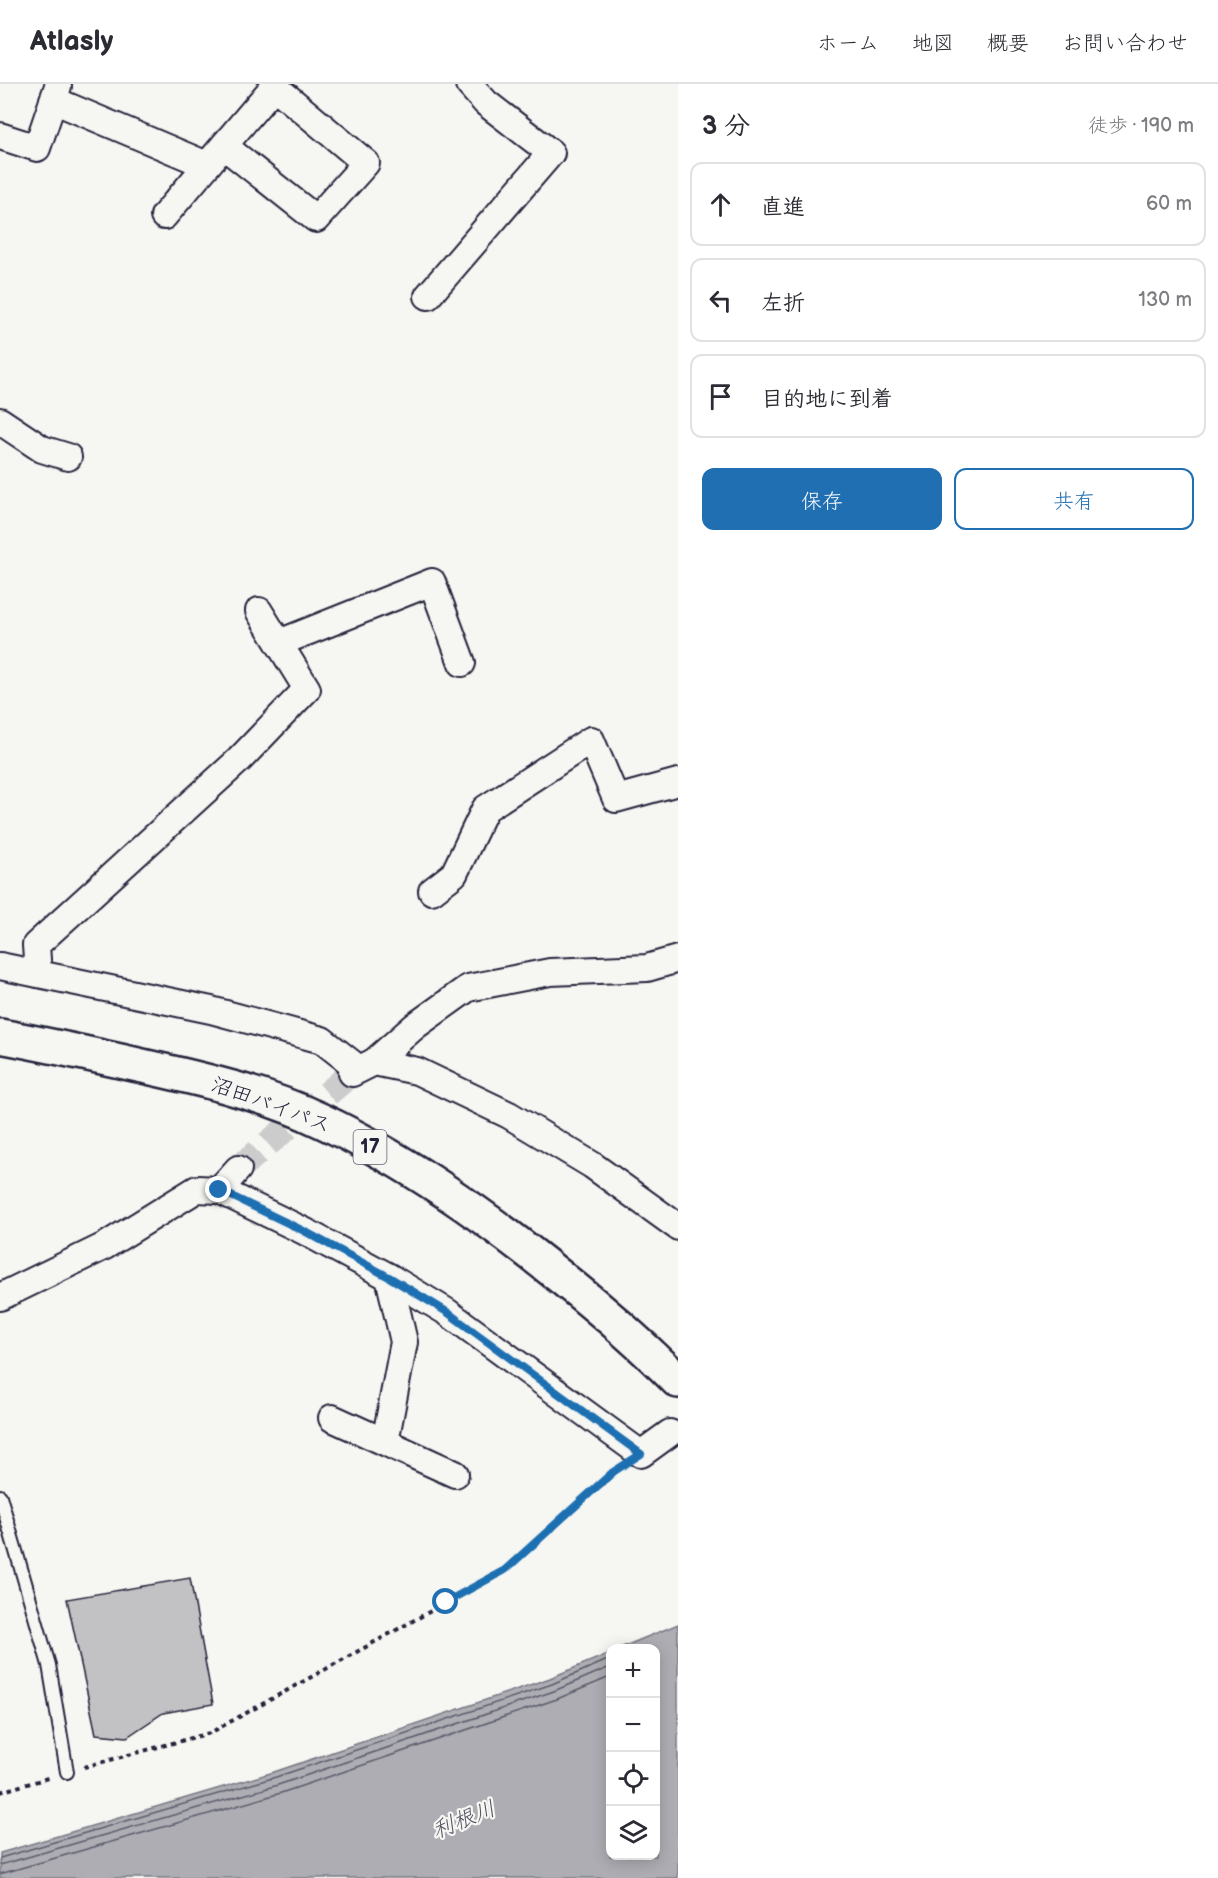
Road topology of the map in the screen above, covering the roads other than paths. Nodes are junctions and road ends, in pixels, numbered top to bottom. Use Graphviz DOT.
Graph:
graph roads {
  1 [pos="469,84"];
  2 [pos="275,85"];
  3 [pos="56,92"];
  4 [pos="0,136"];
  5 [pos="224,146"];
  6 [pos="207,165"];
  7 [pos="164,216"];
  8 [pos="428,296"];
  9 [pos="0,421"];
  10 [pos="68,457"];
  11 [pos="259,610"];
  12 [pos="279,643"];
  13 [pos="462,663"];
  14 [pos="678,782"];
  15 [pos="432,891"];
  16 [pos="678,959"];
  17 [pos="0,966"];
  18 [pos="38,974"];
  19 [pos="0,1036"];
  20 [pos="362,1068"];
  21 [pos="238,1169"];
  22 [pos="219,1190"];
  23 [pos="678,1227"];
  24 [pos="389,1277"];
  25 [pos="0,1297"];
  26 [pos="678,1381"];
  27 [pos="332,1418"];
  28 [pos="670,1432"];
  29 [pos="385,1442"];
  30 [pos="455,1474"];
  31 [pos="0,1496"];
  32 [pos="67,1772"];
  1 -- 8 [label="street"];
  2 -- 5 [label="street"];
  2 -- 5 [label="street"];
  3 -- 4 [label="street"];
  3 -- 6 [label="street"];
  5 -- 6 [label="street"];
  6 -- 7 [label="street"];
  9 -- 10 [label="street"];
  11 -- 12 [label="street"];
  12 -- 13 [label="street"];
  12 -- 18 [label="street"];
  14 -- 15 [label="street"];
  16 -- 20 [label="street"];
  17 -- 18 [label="street"];
  18 -- 20 [label="street"];
  19 -- 26 [label="highway, 沼田バイパス / 17"];
  20 -- 23 [label="street"];
  21 -- 22 [label="street"];
  22 -- 24 [label="street"];
  22 -- 25 [label="street"];
  24 -- 28 [label="street"];
  24 -- 29 [label="street"];
  27 -- 29 [label="street"];
  29 -- 30 [label="street"];
  31 -- 32 [label="lane"];
}
